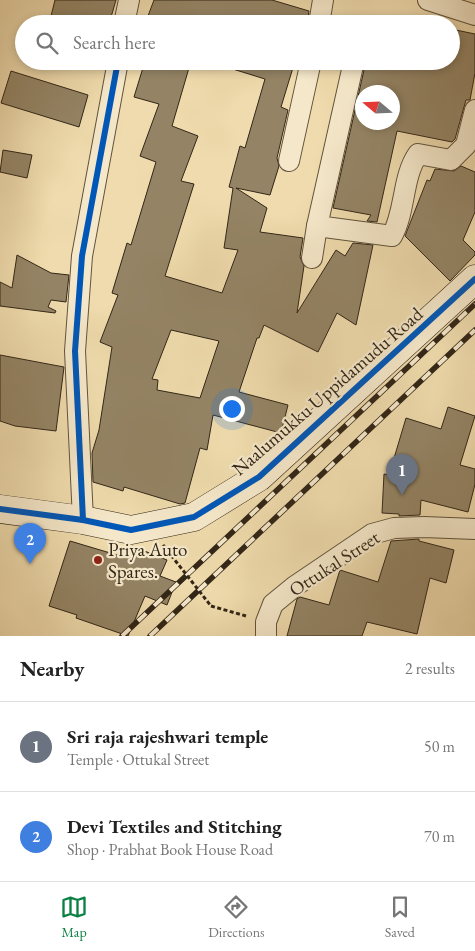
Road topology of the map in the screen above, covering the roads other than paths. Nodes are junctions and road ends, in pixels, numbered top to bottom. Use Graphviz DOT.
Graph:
graph roads {
  1 [pos="129,0"];
  2 [pos="323,0"];
  3 [pos="428,0"];
  4 [pos="126,15"];
  5 [pos="320,15"];
  6 [pos="475,15"];
  7 [pos="116,70"];
  8 [pos="309,70"];
  9 [pos="352,70"];
  10 [pos="475,110"];
  11 [pos="289,161"];
  12 [pos="317,226"];
  13 [pos="312,258"];
  14 [pos="475,279"];
  15 [pos="0,509"];
  16 [pos="84,520"];
  17 [pos="475,529"];
  18 [pos="266,629"];
  1 -- 4 [label="street"];
  2 -- 5 [label="street"];
  3 -- 6 [label="street"];
  7 -- 16 [label="street"];
  8 -- 11 [label="street"];
  9 -- 12 [label="street"];
  10 -- 12 [label="street"];
  12 -- 13 [label="street"];
  14 -- 16 [label="street, Naalumukku Uppidamudu Road"];
  15 -- 16 [label="street, Naalumukku Uppidamudu Road"];
  17 -- 18 [label="street, Ottukal Street"];
}
